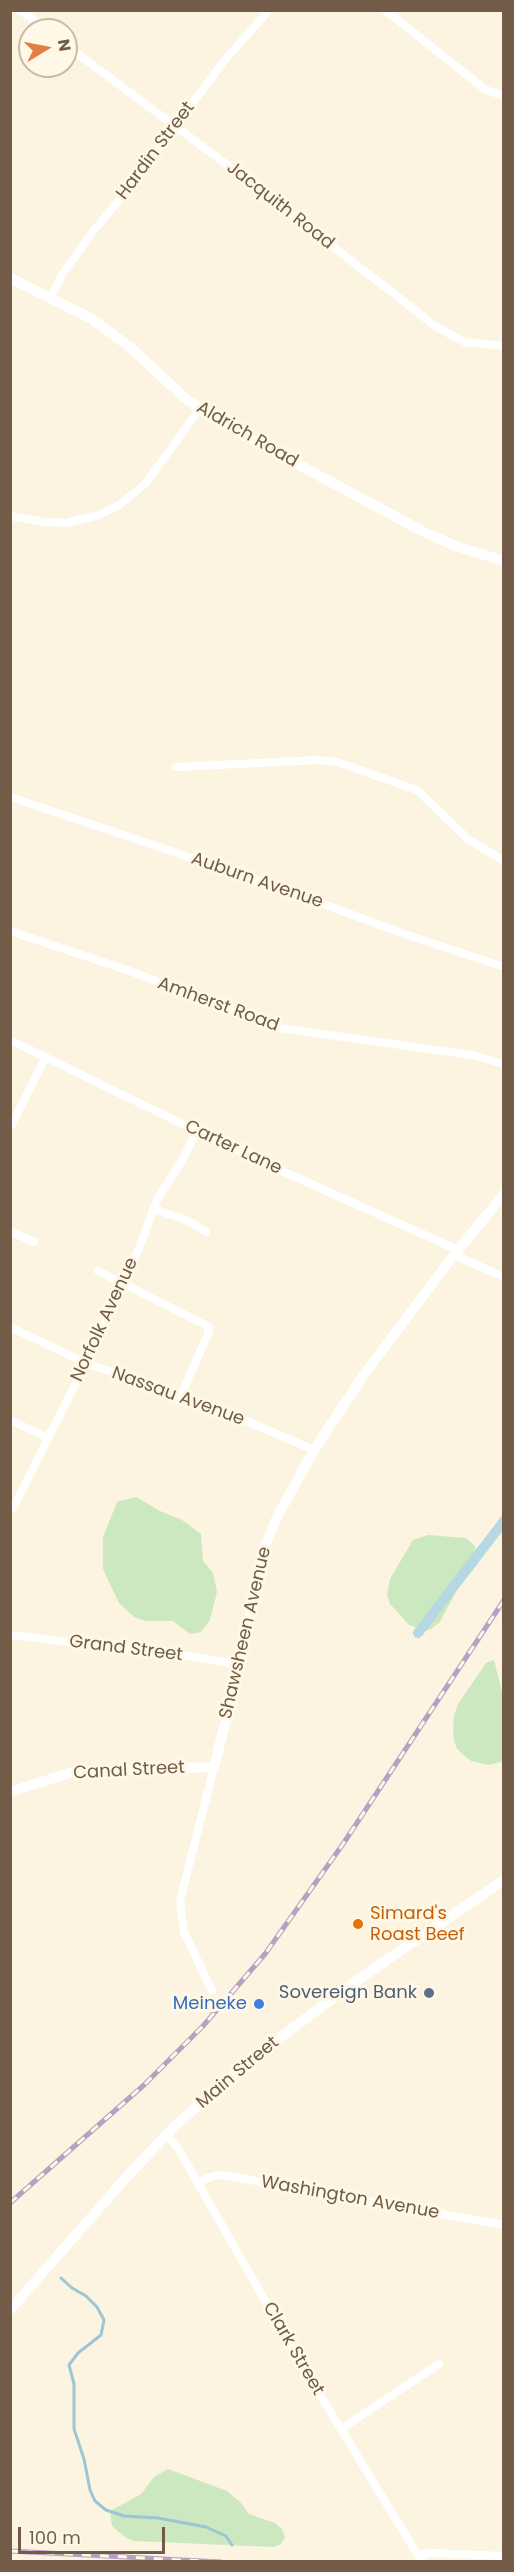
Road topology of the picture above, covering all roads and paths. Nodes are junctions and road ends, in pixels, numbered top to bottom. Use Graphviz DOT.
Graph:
graph roads {
  1 [pos="269,10"];
  2 [pos="385,10"];
  3 [pos="78,54"];
  4 [pos="504,96"];
  5 [pos="175,127"];
  6 [pos="10,278"];
  7 [pos="51,297"];
  8 [pos="504,346"];
  9 [pos="199,410"];
  10 [pos="10,516"];
  11 [pos="504,561"];
  12 [pos="176,767"];
  13 [pos="10,797"];
  14 [pos="504,861"];
  15 [pos="10,931"];
  16 [pos="504,967"];
  17 [pos="10,1040"];
  18 [pos="45,1058"];
  19 [pos="504,1064"];
  20 [pos="12,1125"];
  21 [pos="196,1131"];
  22 [pos="504,1194"];
  23 [pos="153,1209"];
  24 [pos="10,1231"];
  25 [pos="206,1232"];
  26 [pos="34,1242"];
  27 [pos="456,1252"];
  28 [pos="98,1270"];
  29 [pos="504,1277"];
  30 [pos="123,1283"];
  31 [pos="10,1327"];
  32 [pos="86,1363"];
  33 [pos="181,1395"];
  34 [pos="10,1420"];
  35 [pos="48,1438"];
  36 [pos="314,1450"];
  37 [pos="13,1508"];
  38 [pos="10,1635"];
  39 [pos="240,1665"];
  40 [pos="214,1767"];
  41 [pos="10,1792"];
  42 [pos="504,1880"];
  43 [pos="212,1991"];
  44 [pos="167,2135"];
  45 [pos="197,2182"];
  46 [pos="504,2225"];
  47 [pos="10,2310"];
  48 [pos="439,2364"];
  49 [pos="341,2429"];
  50 [pos="504,2556"];
  51 [pos="420,2558"];
  1 -- 5 [label="street, Hardin Street"];
  2 -- 4 [label="street"];
  3 -- 5 [label="street, Jacquith Road"];
  5 -- 7 [label="street, Hardin Street"];
  5 -- 8 [label="street, Jacquith Road"];
  6 -- 7 [label="street, Aldrich Road"];
  7 -- 9 [label="street, Aldrich Road"];
  9 -- 10 [label="street"];
  9 -- 11 [label="street, Aldrich Road"];
  12 -- 14 [label="street"];
  13 -- 16 [label="street, Auburn Avenue"];
  15 -- 19 [label="street, Amherst Road"];
  17 -- 18 [label="street, Carter Lane"];
  18 -- 20 [label="street"];
  18 -- 21 [label="street, Carter Lane"];
  21 -- 23 [label="street, Norfolk Avenue"];
  21 -- 27 [label="street, Carter Lane"];
  22 -- 27 [label="street, Shawsheen Avenue"];
  23 -- 25 [label="street"];
  23 -- 30 [label="street, Norfolk Avenue"];
  24 -- 26 [label="street"];
  27 -- 29 [label="street, Carter Lane"];
  27 -- 36 [label="street, Shawsheen Avenue"];
  28 -- 30 [label="street"];
  30 -- 32 [label="street, Norfolk Avenue"];
  30 -- 33 [label="street"];
  31 -- 32 [label="street, Nassau Avenue"];
  32 -- 33 [label="street, Nassau Avenue"];
  32 -- 35 [label="street, Norfolk Avenue"];
  33 -- 36 [label="street, Nassau Avenue"];
  34 -- 35 [label="street"];
  35 -- 37 [label="street, Norfolk Avenue"];
  36 -- 39 [label="street, Shawsheen Avenue"];
  38 -- 39 [label="street, Grand Street"];
  39 -- 40 [label="street, Shawsheen Avenue"];
  40 -- 41 [label="street, Canal Street"];
  40 -- 43 [label="street, Shawsheen Avenue"];
  42 -- 44 [label="street, Main Street"];
  44 -- 45 [label="street, Clark Street"];
  44 -- 47 [label="street, Main Street"];
  45 -- 46 [label="street, Washington Avenue"];
  45 -- 49 [label="street, Clark Street"];
  48 -- 49 [label="street"];
  49 -- 51 [label="street, Clark Street"];
  50 -- 51 [label="street"];
}
